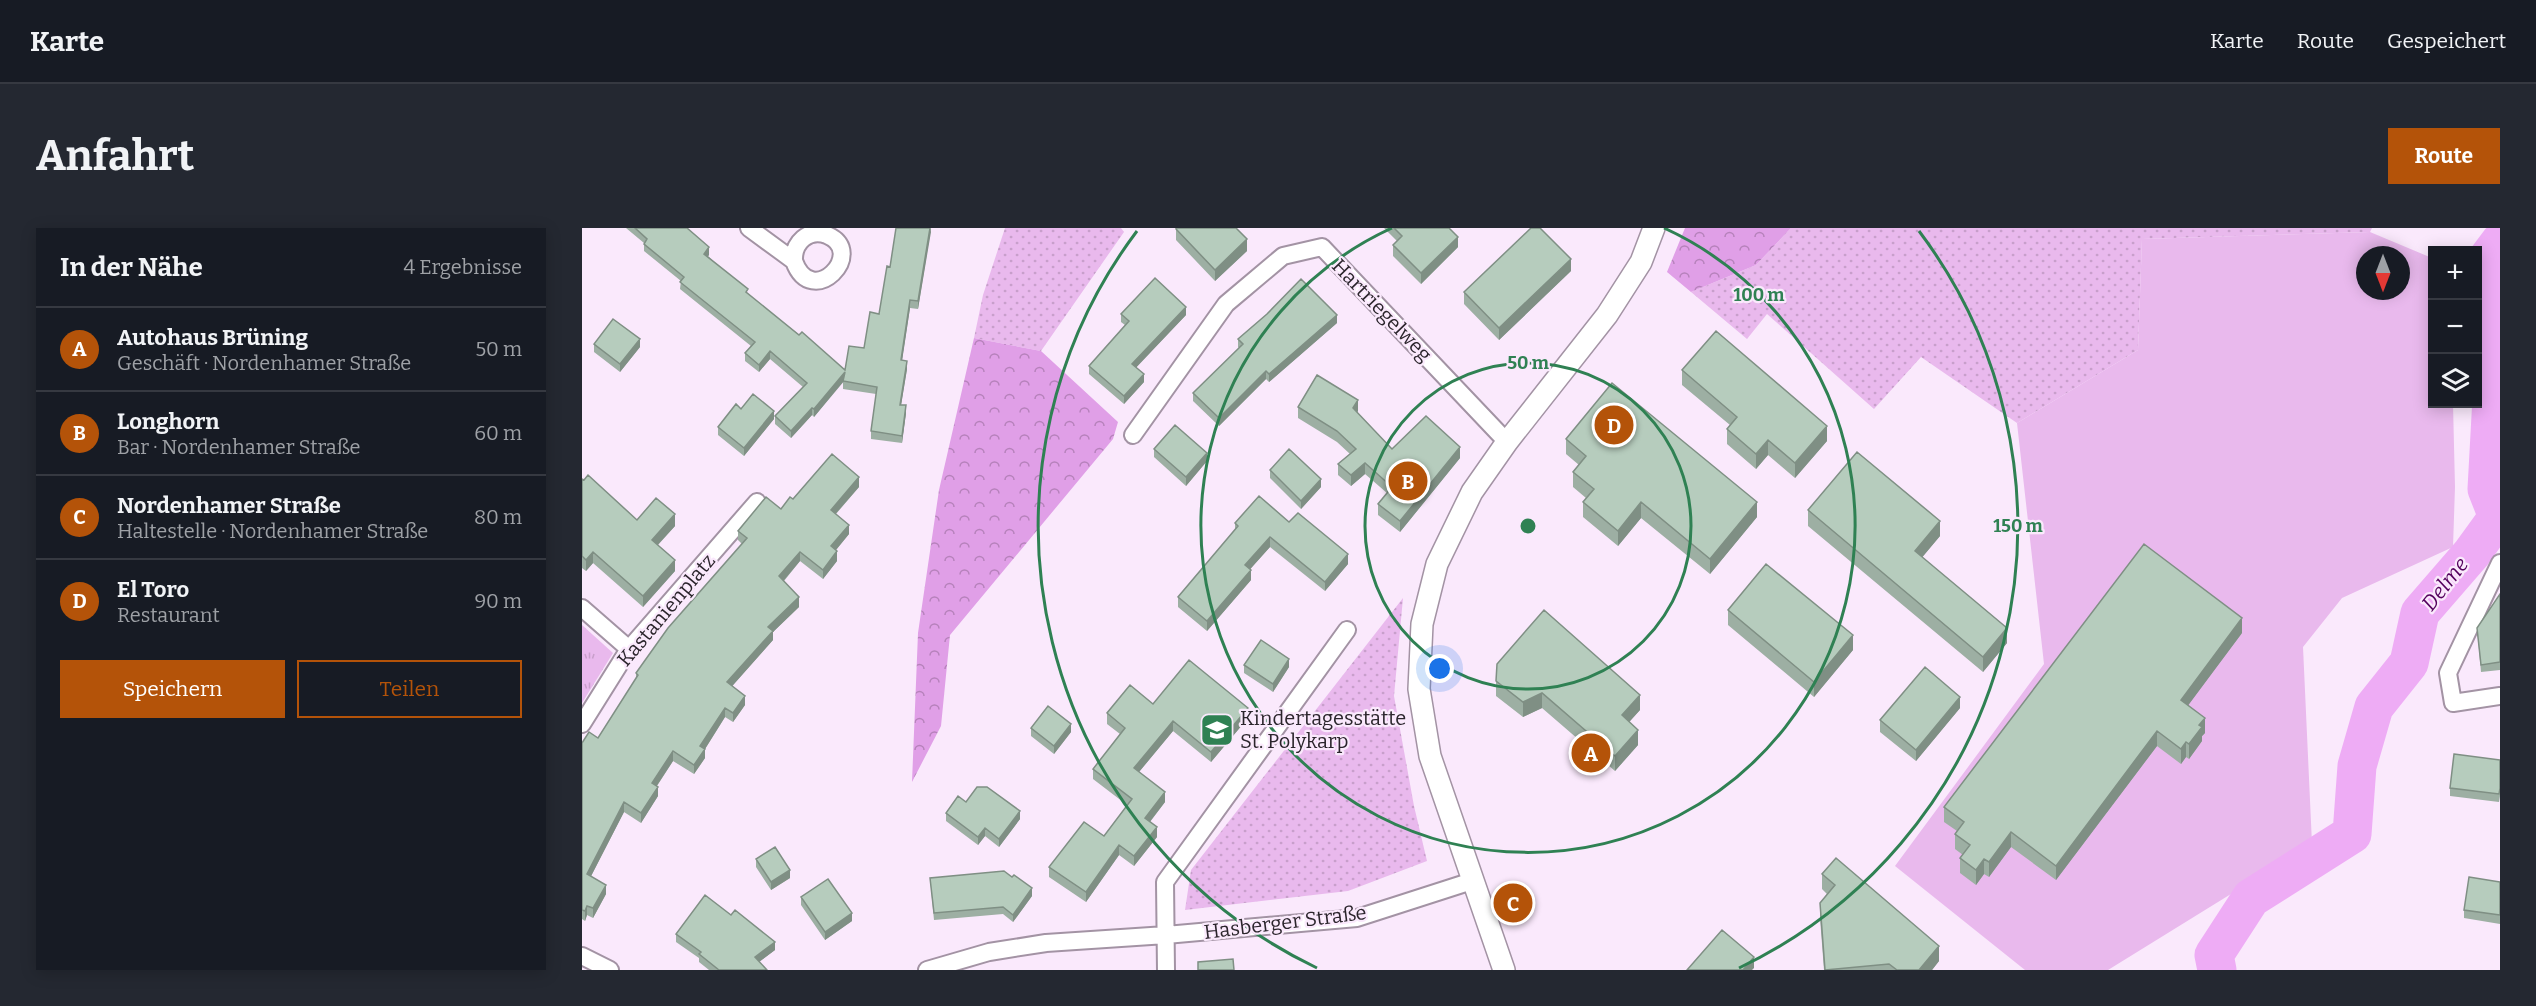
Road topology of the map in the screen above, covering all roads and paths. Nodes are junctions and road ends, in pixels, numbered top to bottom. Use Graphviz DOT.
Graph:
graph roads {
  1 [pos="750,228"];
  2 [pos="1654,228"];
  3 [pos="794,261"];
  4 [pos="1133,435"];
  5 [pos="1507,442"];
  6 [pos="757,502"];
  7 [pos="2500,563"];
  8 [pos="582,608"];
  9 [pos="1347,630"];
  10 [pos="629,650"];
  11 [pos="2500,696"];
  12 [pos="582,724"];
  13 [pos="1472,880"];
  14 [pos="1166,935"];
  15 [pos="582,956"];
  16 [pos="610,970"];
  17 [pos="927,970"];
  18 [pos="1166,970"];
  19 [pos="1504,970"];
  1 -- 3 [label="street"];
  2 -- 5 [label="street"];
  4 -- 5 [label="street, Hartriegelweg"];
  5 -- 13 [label="street"];
  6 -- 10 [label="street, Kastanienplatz"];
  7 -- 11 [label="street"];
  8 -- 10 [label="street"];
  9 -- 14 [label="street"];
  10 -- 12 [label="street, Kastanienplatz"];
  13 -- 14 [label="street, Hasberger Straße"];
  13 -- 19 [label="street"];
  14 -- 17 [label="street, Hasberger Straße"];
  14 -- 18 [label="street"];
  15 -- 16 [label="street"];
}
